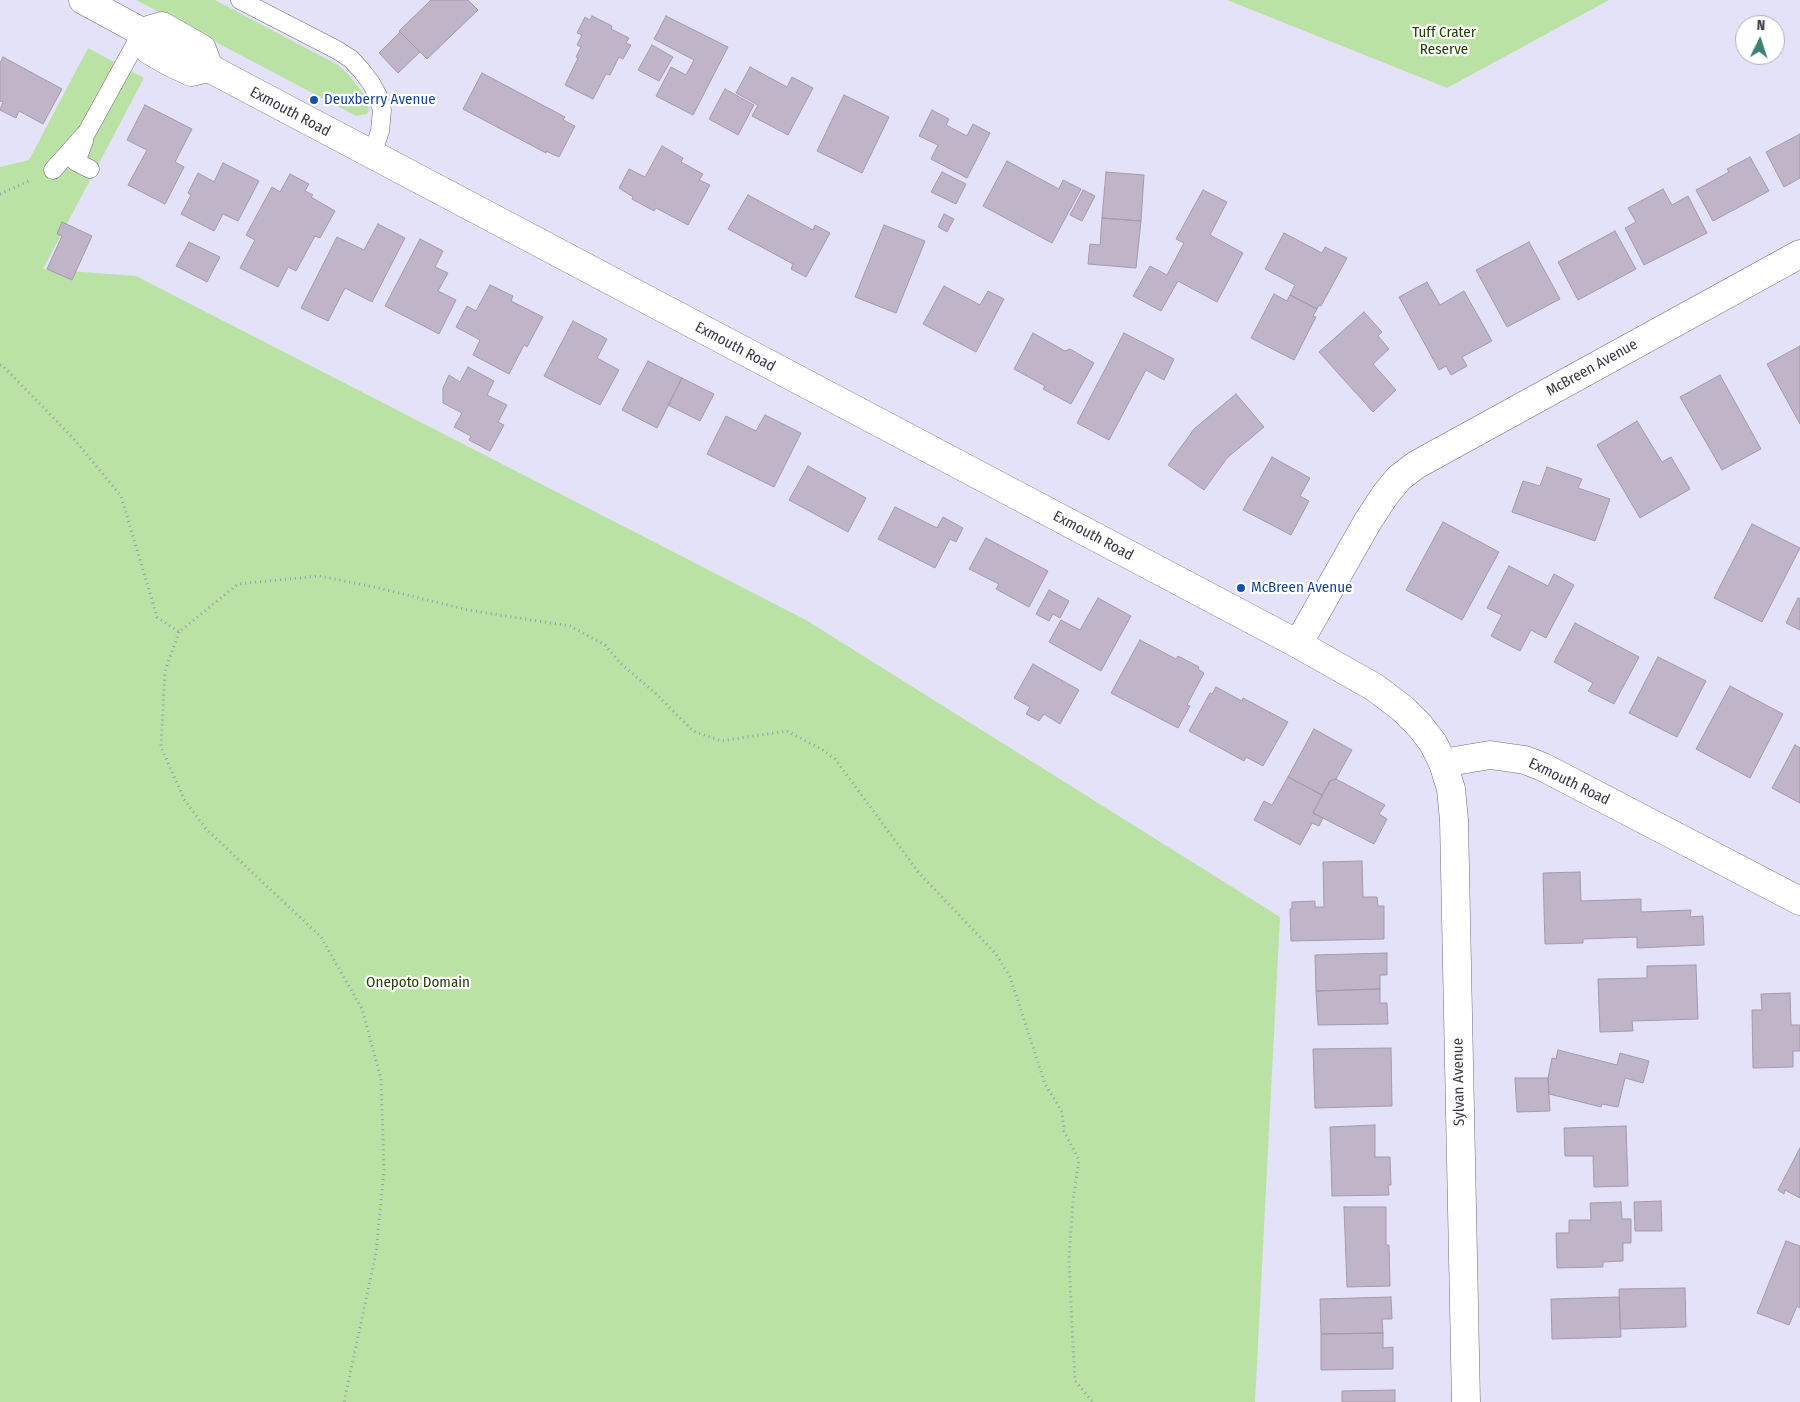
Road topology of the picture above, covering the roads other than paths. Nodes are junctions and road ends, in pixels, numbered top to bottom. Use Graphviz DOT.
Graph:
graph roads {
  1 [pos="83,0"];
  2 [pos="240,0"];
  3 [pos="142,32"];
  4 [pos="87,132"];
  5 [pos="372,155"];
  6 [pos="80,168"];
  7 [pos="53,170"];
  8 [pos="1800,254"];
  9 [pos="1298,644"];
  10 [pos="1443,763"];
  11 [pos="1800,901"];
  12 [pos="1466,1402"];
  1 -- 3 [label="main road"];
  2 -- 5 [label="lane"];
  3 -- 4 [label="lane"];
  3 -- 5 [label="main road, Exmouth Road"];
  4 -- 6 [label="lane"];
  4 -- 7 [label="lane"];
  5 -- 9 [label="main road, Exmouth Road"];
  8 -- 9 [label="main road, McBreen Avenue"];
  9 -- 10 [label="main road, Exmouth Road"];
  10 -- 11 [label="main road, Exmouth Road"];
  10 -- 12 [label="main road, Sylvan Avenue"];
}
